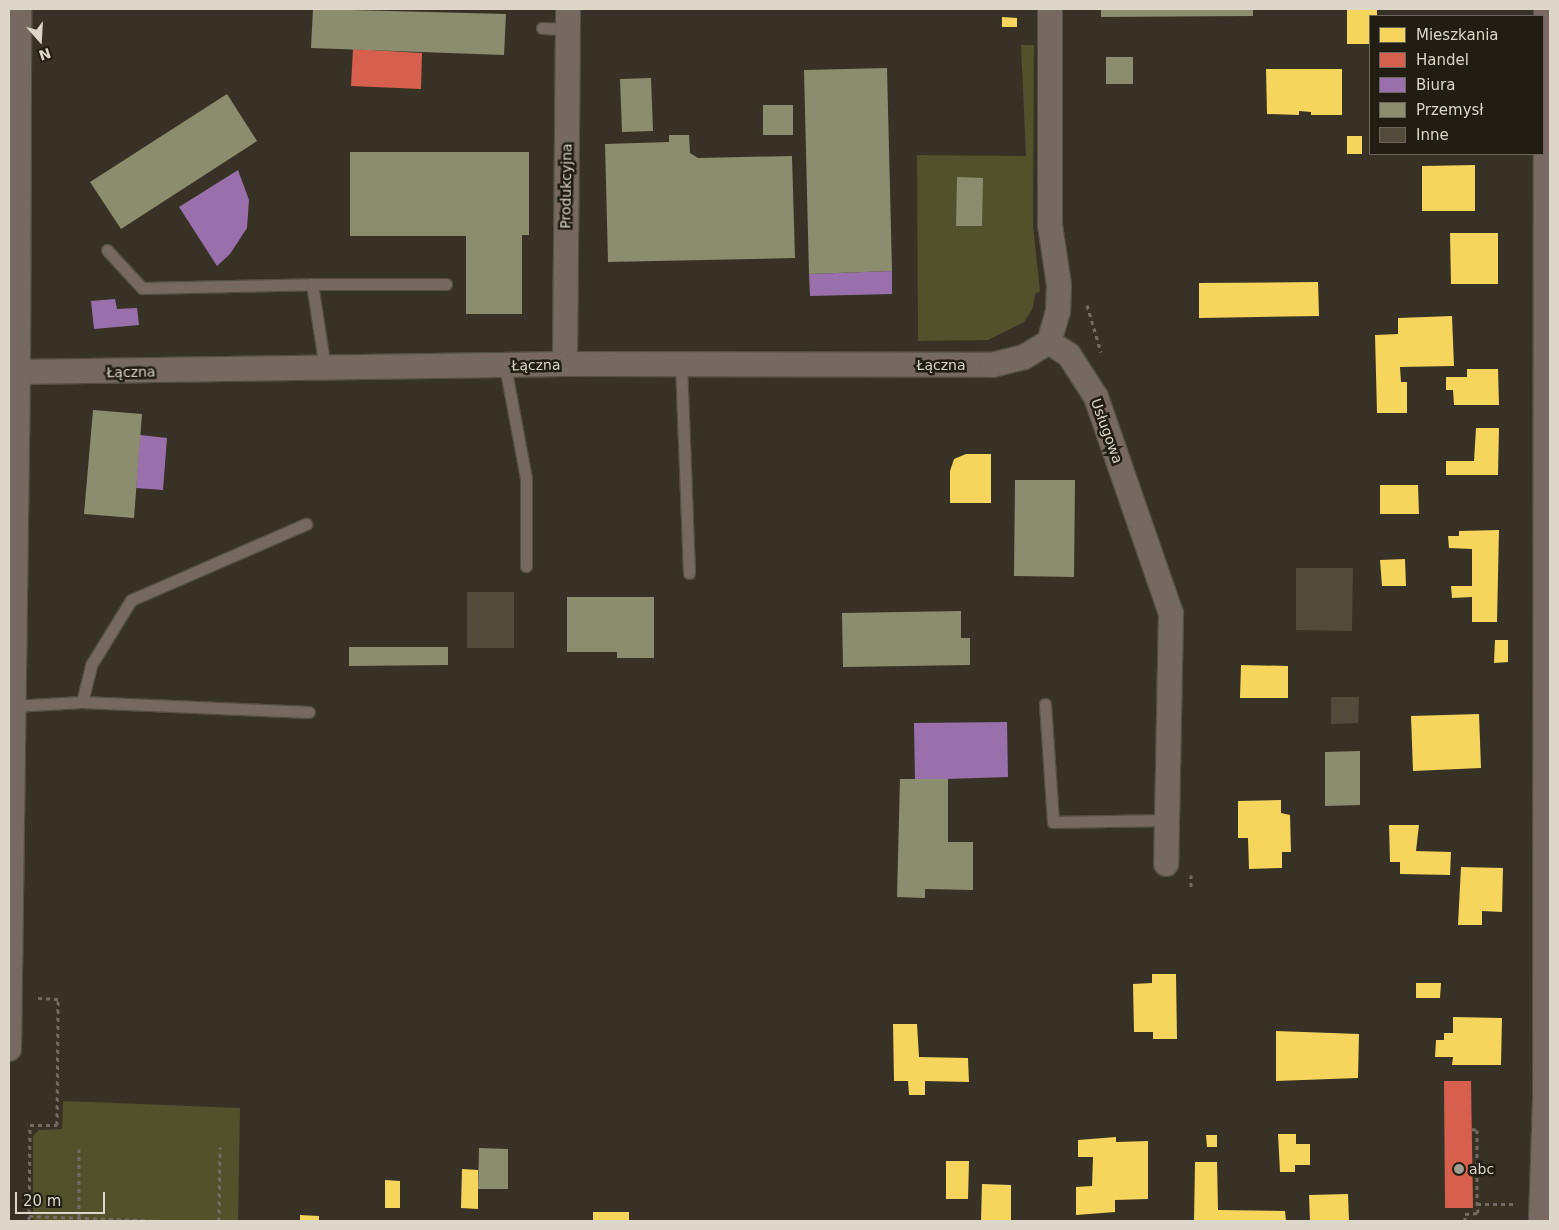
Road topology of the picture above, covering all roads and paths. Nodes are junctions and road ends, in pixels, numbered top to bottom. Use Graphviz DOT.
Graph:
graph roads {
  1 [pos="19,9"];
  2 [pos="1050,9"];
  3 [pos="1548,9"];
  4 [pos="568,19"];
  5 [pos="542,28"];
  6 [pos="1549,54"];
  7 [pos="107,250"];
  8 [pos="312,284"];
  9 [pos="446,284"];
  10 [pos="1049,342"];
  11 [pos="565,364"];
  12 [pos="681,364"];
  13 [pos="505,366"];
  14 [pos="325,368"];
  15 [pos="18,372"];
  16 [pos="306,524"];
  17 [pos="526,566"];
  18 [pos="688,573"];
  19 [pos="12,606"];
  20 [pos="1549,637"];
  21 [pos="82,702"];
  22 [pos="1045,704"];
  23 [pos="13,706"];
  24 [pos="309,712"];
  25 [pos="1166,820"];
  26 [pos="1549,838"];
  27 [pos="1166,864"];
  28 [pos="9,1049"];
  29 [pos="1472,1129"];
  30 [pos="220,1147"];
  31 [pos="79,1149"];
  32 [pos="1477,1204"];
  33 [pos="1519,1204"];
  34 [pos="1546,1212"];
  35 [pos="29,1216"];
  36 [pos="79,1220"];
  37 [pos="165,1221"];
  38 [pos="219,1221"];
  39 [pos="1465,1221"];
  1 -- 15 [label="street"];
  2 -- 10 [label="street"];
  3 -- 6 [label="street"];
  4 -- 5 [label="lane"];
  4 -- 11 [label="street, Produkcyjna"];
  6 -- 20 [label="street"];
  7 -- 8 [label="lane"];
  8 -- 9 [label="lane"];
  8 -- 14 [label="lane"];
  10 -- 12 [label="street, Łączna"];
  10 -- 25 [label="street, Usługowa"];
  11 -- 12 [label="street, Łączna"];
  11 -- 13 [label="street, Łączna"];
  12 -- 18 [label="lane"];
  13 -- 14 [label="street, Łączna"];
  13 -- 17 [label="lane"];
  14 -- 15 [label="street, Łączna"];
  15 -- 19 [label="street"];
  16 -- 21 [label="lane"];
  19 -- 23 [label="street"];
  20 -- 26 [label="street"];
  21 -- 23 [label="lane"];
  21 -- 24 [label="lane"];
  22 -- 25 [label="lane"];
  23 -- 28 [label="street"];
  25 -- 27 [label="street, Usługowa"];
  26 -- 34 [label="street"];
  29 -- 32 [label="path"];
  30 -- 38 [label="path"];
  31 -- 36 [label="path"];
  32 -- 33 [label="path"];
  32 -- 39 [label="path"];
  35 -- 36 [label="path"];
  36 -- 37 [label="path"];
}
